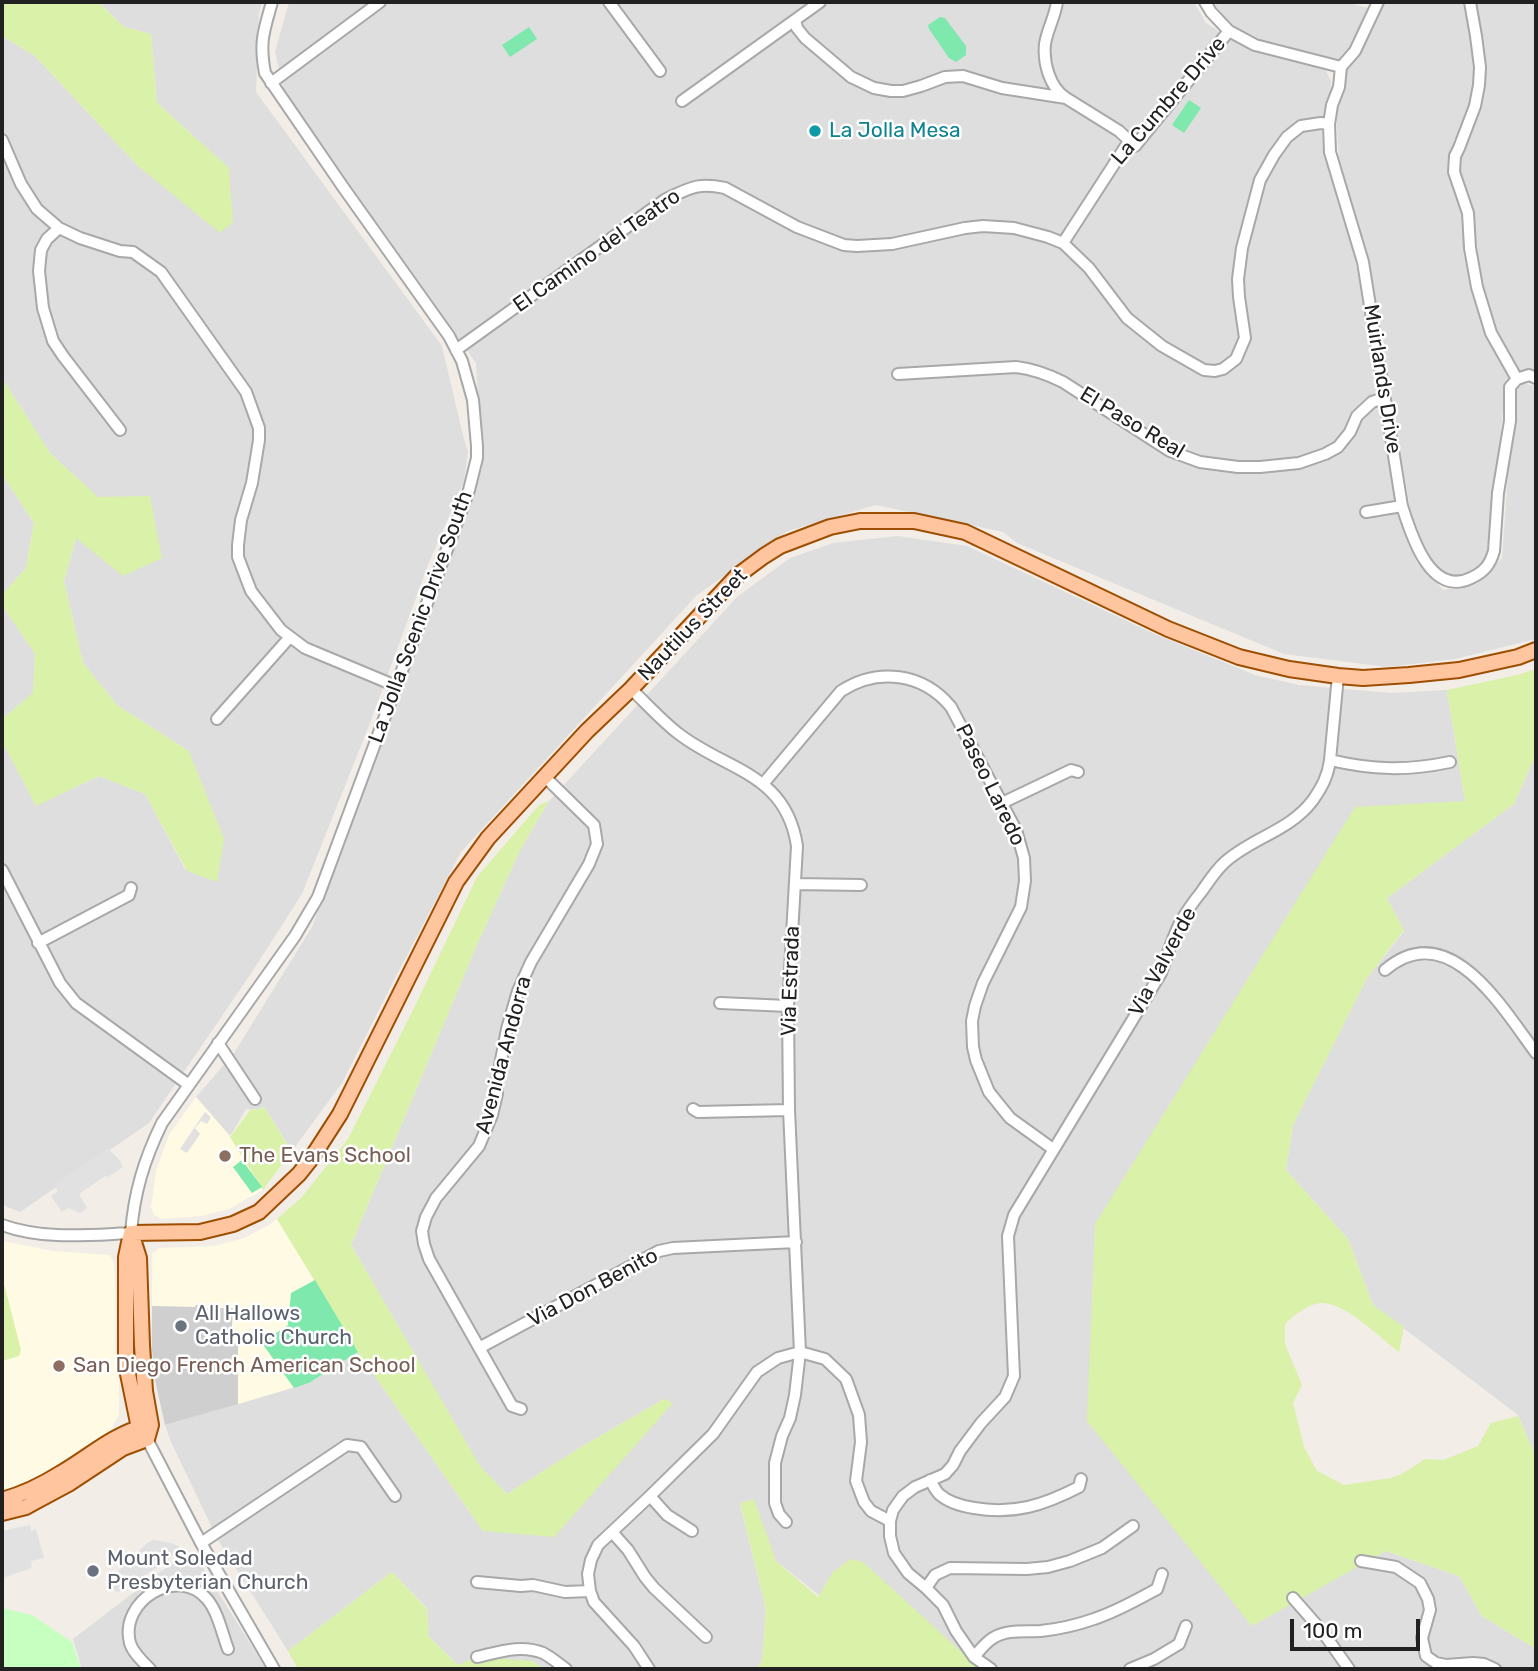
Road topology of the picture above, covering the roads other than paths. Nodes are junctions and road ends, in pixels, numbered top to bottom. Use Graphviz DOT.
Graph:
graph roads {
  1 [pos="272,2"];
  2 [pos="380,2"];
  3 [pos="610,2"];
  4 [pos="820,2"];
  5 [pos="1057,2"];
  6 [pos="1205,2"];
  7 [pos="1378,2"];
  8 [pos="1470,2"];
  9 [pos="795,20"];
  10 [pos="1229,31"];
  11 [pos="1341,67"];
  12 [pos="660,71"];
  13 [pos="271,83"];
  14 [pos="1066,98"];
  15 [pos="682,100"];
  16 [pos="1329,124"];
  17 [pos="2,140"];
  18 [pos="1129,141"];
  19 [pos="59,228"];
  20 [pos="1063,243"];
  21 [pos="456,350"];
  22 [pos="898,374"];
  23 [pos="1536,378"];
  24 [pos="1517,379"];
  25 [pos="1384,398"];
  26 [pos="120,430"];
  27 [pos="1402,506"];
  28 [pos="1366,512"];
  29 [pos="290,637"];
  30 [pos="1536,650"];
  31 [pos="1338,676"];
  32 [pos="396,686"];
  33 [pos="631,689"];
  34 [pos="217,719"];
  35 [pos="1330,760"];
  36 [pos="1450,762"];
  37 [pos="1078,772"];
  38 [pos="545,777"];
  39 [pos="763,783"];
  40 [pos="1002,803"];
  41 [pos="2,870"];
  42 [pos="795,884"];
  43 [pos="861,885"];
  44 [pos="131,888"];
  45 [pos="38,943"];
  46 [pos="1385,971"];
  47 [pos="720,1003"];
  48 [pos="788,1006"];
  49 [pos="218,1044"];
  50 [pos="1536,1053"];
  51 [pos="189,1085"];
  52 [pos="255,1099"];
  53 [pos="693,1109"];
  54 [pos="789,1110"];
  55 [pos="1054,1149"];
  56 [pos="2,1225"];
  57 [pos="131,1233"];
  58 [pos="796,1242"];
  59 [pos="479,1348"];
  60 [pos="800,1352"];
  61 [pos="521,1409"];
  62 [pos="146,1430"];
  63 [pos="1081,1479"];
  64 [pos="930,1480"];
  65 [pos="395,1496"];
  66 [pos="650,1496"];
  67 [pos="2,1500"];
  68 [pos="2,1513"];
  69 [pos="890,1521"];
  70 [pos="786,1522"];
  71 [pos="1133,1526"];
  72 [pos="692,1531"];
  73 [pos="612,1532"];
  74 [pos="201,1542"];
  75 [pos="1361,1561"];
  76 [pos="1162,1574"];
  77 [pos="477,1582"];
  78 [pos="227,1587"];
  79 [pos="926,1588"];
  80 [pos="590,1591"];
  81 [pos="206,1598"];
  82 [pos="1293,1598"];
  83 [pos="1186,1626"];
  84 [pos="706,1637"];
  85 [pos="228,1649"];
  86 [pos="477,1657"];
  87 [pos="974,1657"];
  88 [pos="150,1669"];
  89 [pos="274,1669"];
  90 [pos="566,1669"];
  91 [pos="649,1669"];
  92 [pos="991,1669"];
  93 [pos="1130,1669"];
  94 [pos="1349,1669"];
  95 [pos="1495,1669"];
  1 -- 13 [label="street, La Jolla Scenic Drive South"];
  2 -- 13 [label="street"];
  3 -- 12 [label="street"];
  4 -- 9 [label="street"];
  5 -- 14 [label="street"];
  6 -- 10 [label="street"];
  7 -- 11 [label="street"];
  8 -- 24 [label="street"];
  9 -- 14 [label="street"];
  9 -- 15 [label="street"];
  10 -- 11 [label="street"];
  10 -- 18 [label="street, La Cumbre Drive"];
  11 -- 16 [label="street, Muirlands Drive"];
  13 -- 21 [label="street, La Jolla Scenic Drive South"];
  14 -- 18 [label="street"];
  16 -- 20 [label="street, El Camino del Teatro"];
  16 -- 25 [label="street, Muirlands Drive"];
  17 -- 19 [label="street"];
  18 -- 20 [label="street, La Cumbre Drive"];
  19 -- 26 [label="street"];
  19 -- 29 [label="street"];
  20 -- 21 [label="street, El Camino del Teatro"];
  21 -- 32 [label="street, La Jolla Scenic Drive South"];
  22 -- 25 [label="street, El Paso Real"];
  23 -- 24 [label="street"];
  24 -- 27 [label="street, Muirlands Drive"];
  25 -- 27 [label="street, Muirlands Drive"];
  27 -- 28 [label="street"];
  29 -- 32 [label="street"];
  29 -- 34 [label="street"];
  30 -- 31 [label="main road, Nautilus Street"];
  31 -- 33 [label="main road, Nautilus Street"];
  31 -- 35 [label="street, Via Valverde"];
  32 -- 49 [label="street, La Jolla Scenic Drive South"];
  33 -- 38 [label="main road, Nautilus Street"];
  33 -- 39 [label="street, Via Estrada"];
  35 -- 36 [label="street"];
  35 -- 55 [label="street, Via Valverde"];
  37 -- 40 [label="street"];
  38 -- 57 [label="main road, Nautilus Street"];
  38 -- 59 [label="street, Avenida Andorra"];
  39 -- 40 [label="street, Paseo Laredo"];
  39 -- 42 [label="street, Via Estrada"];
  40 -- 55 [label="street, Paseo Laredo"];
  41 -- 45 [label="street"];
  42 -- 43 [label="street"];
  42 -- 48 [label="street, Via Estrada"];
  44 -- 45 [label="street"];
  45 -- 51 [label="street"];
  46 -- 50 [label="street"];
  47 -- 48 [label="street"];
  48 -- 54 [label="street, Via Estrada"];
  49 -- 51 [label="street, La Jolla Scenic Drive South"];
  49 -- 52 [label="street"];
  51 -- 57 [label="street, La Jolla Scenic Drive South"];
  53 -- 54 [label="street"];
  54 -- 58 [label="street, Via Estrada"];
  55 -- 64 [label="street, Via Valverde"];
  56 -- 57 [label="street"];
  57 -- 62 [label="main road, La Jolla Scenic Drive South"];
  58 -- 59 [label="street, Via Don Benito"];
  58 -- 60 [label="street, Via Estrada"];
  59 -- 61 [label="street, Avenida Andorra"];
  60 -- 66 [label="street"];
  60 -- 69 [label="street"];
  60 -- 70 [label="street, Via Estrada"];
  62 -- 67 [label="main road"];
  62 -- 68 [label="main road"];
  62 -- 74 [label="street, La Jolla Scenic Drive South"];
  63 -- 64 [label="street"];
  64 -- 69 [label="street, Via Valverde"];
  65 -- 74 [label="street"];
  66 -- 72 [label="street"];
  66 -- 73 [label="street"];
  69 -- 79 [label="street"];
  71 -- 79 [label="street"];
  73 -- 80 [label="street"];
  73 -- 84 [label="street"];
  74 -- 78 [label="street, La Jolla Scenic Drive South"];
  75 -- 95 [label="street"];
  76 -- 87 [label="street"];
  77 -- 80 [label="street"];
  78 -- 81 [label="street"];
  78 -- 89 [label="street, La Jolla Scenic Drive South"];
  79 -- 87 [label="street"];
  80 -- 91 [label="street"];
  81 -- 85 [label="street"];
  81 -- 88 [label="street"];
  82 -- 94 [label="street"];
  83 -- 93 [label="street"];
  86 -- 90 [label="street"];
  87 -- 92 [label="street"];
}
